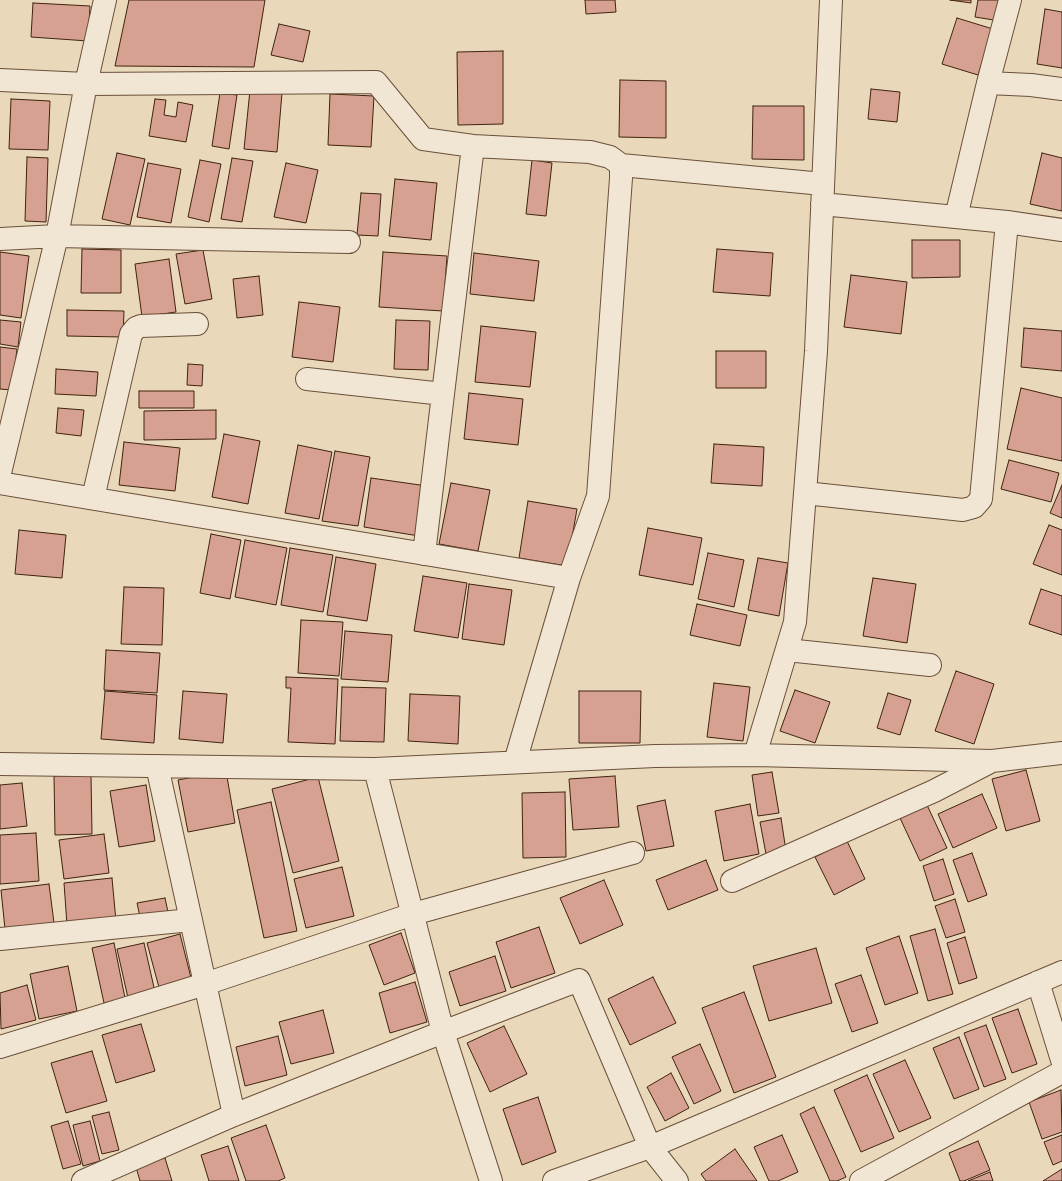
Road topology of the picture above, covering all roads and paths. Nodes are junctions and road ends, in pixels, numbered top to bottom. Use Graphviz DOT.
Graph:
graph roads {
  1 [pos="105,0"];
  2 [pos="830,0"];
  3 [pos="1010,0"];
  4 [pos="0,80"];
  5 [pos="988,83"];
  6 [pos="86,84"];
  7 [pos="1062,89"];
  8 [pos="473,146"];
  9 [pos="621,165"];
  10 [pos="822,194"];
  11 [pos="956,217"];
  12 [pos="1007,222"];
  13 [pos="1062,230"];
  14 [pos="57,236"];
  15 [pos="0,239"];
  16 [pos="349,242"];
  17 [pos="197,324"];
  18 [pos="307,379"];
  19 [pos="443,394"];
  20 [pos="0,473"];
  21 [pos="0,483"];
  22 [pos="805,493"];
  23 [pos="93,498"];
  24 [pos="424,554"];
  25 [pos="569,578"];
  26 [pos="787,650"];
  27 [pos="930,665"];
  28 [pos="1062,753"];
  29 [pos="755,755"];
  30 [pos="992,761"];
  31 [pos="515,762"];
  32 [pos="0,764"];
  33 [pos="157,766"];
  34 [pos="375,769"];
  35 [pos="633,854"];
  36 [pos="732,881"];
  37 [pos="413,914"];
  38 [pos="191,920"];
  39 [pos="0,939"];
  40 [pos="1062,972"];
  41 [pos="1038,982"];
  42 [pos="205,984"];
  43 [pos="443,1032"];
  44 [pos="0,1047"];
  45 [pos="1062,1060"];
  46 [pos="1062,1072"];
  47 [pos="234,1115"];
  48 [pos="650,1147"];
  49 [pos="83,1181"];
  50 [pos="491,1181"];
  51 [pos="554,1181"];
  52 [pos="677,1181"];
  53 [pos="861,1181"];
  1 -- 6 [label="street"];
  2 -- 10 [label="street"];
  3 -- 5 [label="street"];
  4 -- 6 [label="street"];
  5 -- 7 [label="street"];
  5 -- 11 [label="street"];
  6 -- 8 [label="street"];
  6 -- 14 [label="street"];
  8 -- 9 [label="street"];
  8 -- 19 [label="street"];
  9 -- 10 [label="street"];
  9 -- 25 [label="street"];
  10 -- 11 [label="street"];
  10 -- 22 [label="street"];
  11 -- 12 [label="street"];
  12 -- 13 [label="street"];
  12 -- 22 [label="street"];
  14 -- 15 [label="street"];
  14 -- 16 [label="street"];
  14 -- 20 [label="street"];
  17 -- 23 [label="street"];
  18 -- 19 [label="street"];
  19 -- 24 [label="street"];
  21 -- 23 [label="street"];
  22 -- 26 [label="street"];
  23 -- 24 [label="street"];
  24 -- 25 [label="street"];
  25 -- 31 [label="street"];
  26 -- 27 [label="street"];
  26 -- 29 [label="street"];
  28 -- 30 [label="street"];
  29 -- 30 [label="street"];
  29 -- 31 [label="street"];
  30 -- 36 [label="street"];
  31 -- 34 [label="street"];
  32 -- 33 [label="street"];
  33 -- 34 [label="street"];
  33 -- 38 [label="street"];
  34 -- 37 [label="street"];
  35 -- 37 [label="street"];
  37 -- 42 [label="street"];
  37 -- 43 [label="street"];
  38 -- 39 [label="street"];
  38 -- 42 [label="street"];
  40 -- 41 [label="street"];
  41 -- 45 [label="street"];
  41 -- 48 [label="street"];
  42 -- 44 [label="street"];
  42 -- 47 [label="street"];
  43 -- 47 [label="street"];
  43 -- 48 [label="street"];
  43 -- 50 [label="street"];
  46 -- 53 [label="street"];
  47 -- 49 [label="street"];
  48 -- 51 [label="street"];
  48 -- 52 [label="street"];
}
